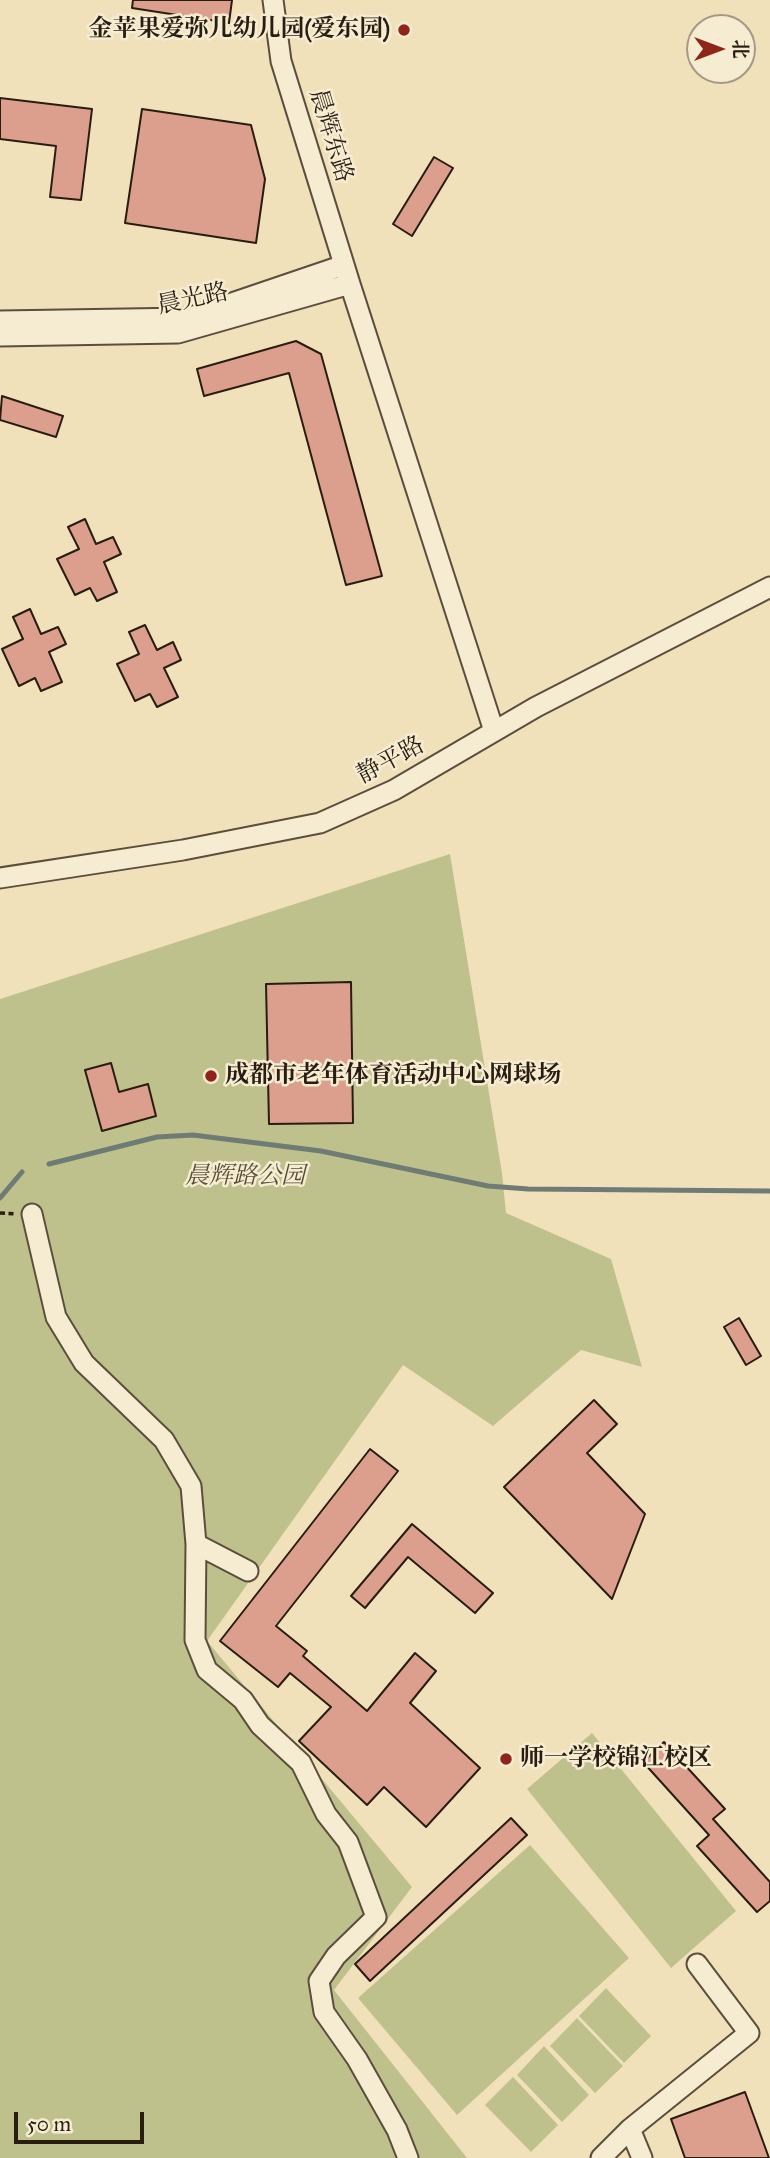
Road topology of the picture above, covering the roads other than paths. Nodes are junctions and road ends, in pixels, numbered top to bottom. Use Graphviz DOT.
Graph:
graph roads {
  1 [pos="273,0"];
  2 [pos="344,265"];
  3 [pos="350,284"];
  4 [pos="0,321"];
  5 [pos="0,336"];
  6 [pos="770,587"];
  7 [pos="494,731"];
  8 [pos="0,878"];
  9 [pos="32,1214"];
  10 [pos="196,1544"];
  11 [pos="248,1571"];
  12 [pos="697,1964"];
  13 [pos="630,2129"];
  14 [pos="408,2158"];
  15 [pos="601,2158"];
  16 [pos="642,2158"];
  1 -- 2 [label="street, 晨辉东路"];
  2 -- 3 [label="street, 晨辉东路"];
  2 -- 4 [label="street, 晨光路"];
  3 -- 5 [label="street, 晨光路"];
  3 -- 7 [label="street, 晨辉东路"];
  6 -- 7 [label="street, 静平路"];
  7 -- 8 [label="street, 静平路"];
  9 -- 10 [label="street"];
  10 -- 11 [label="street"];
  10 -- 14 [label="street"];
  12 -- 13 [label="street"];
  13 -- 15 [label="street"];
  13 -- 16 [label="street"];
}
